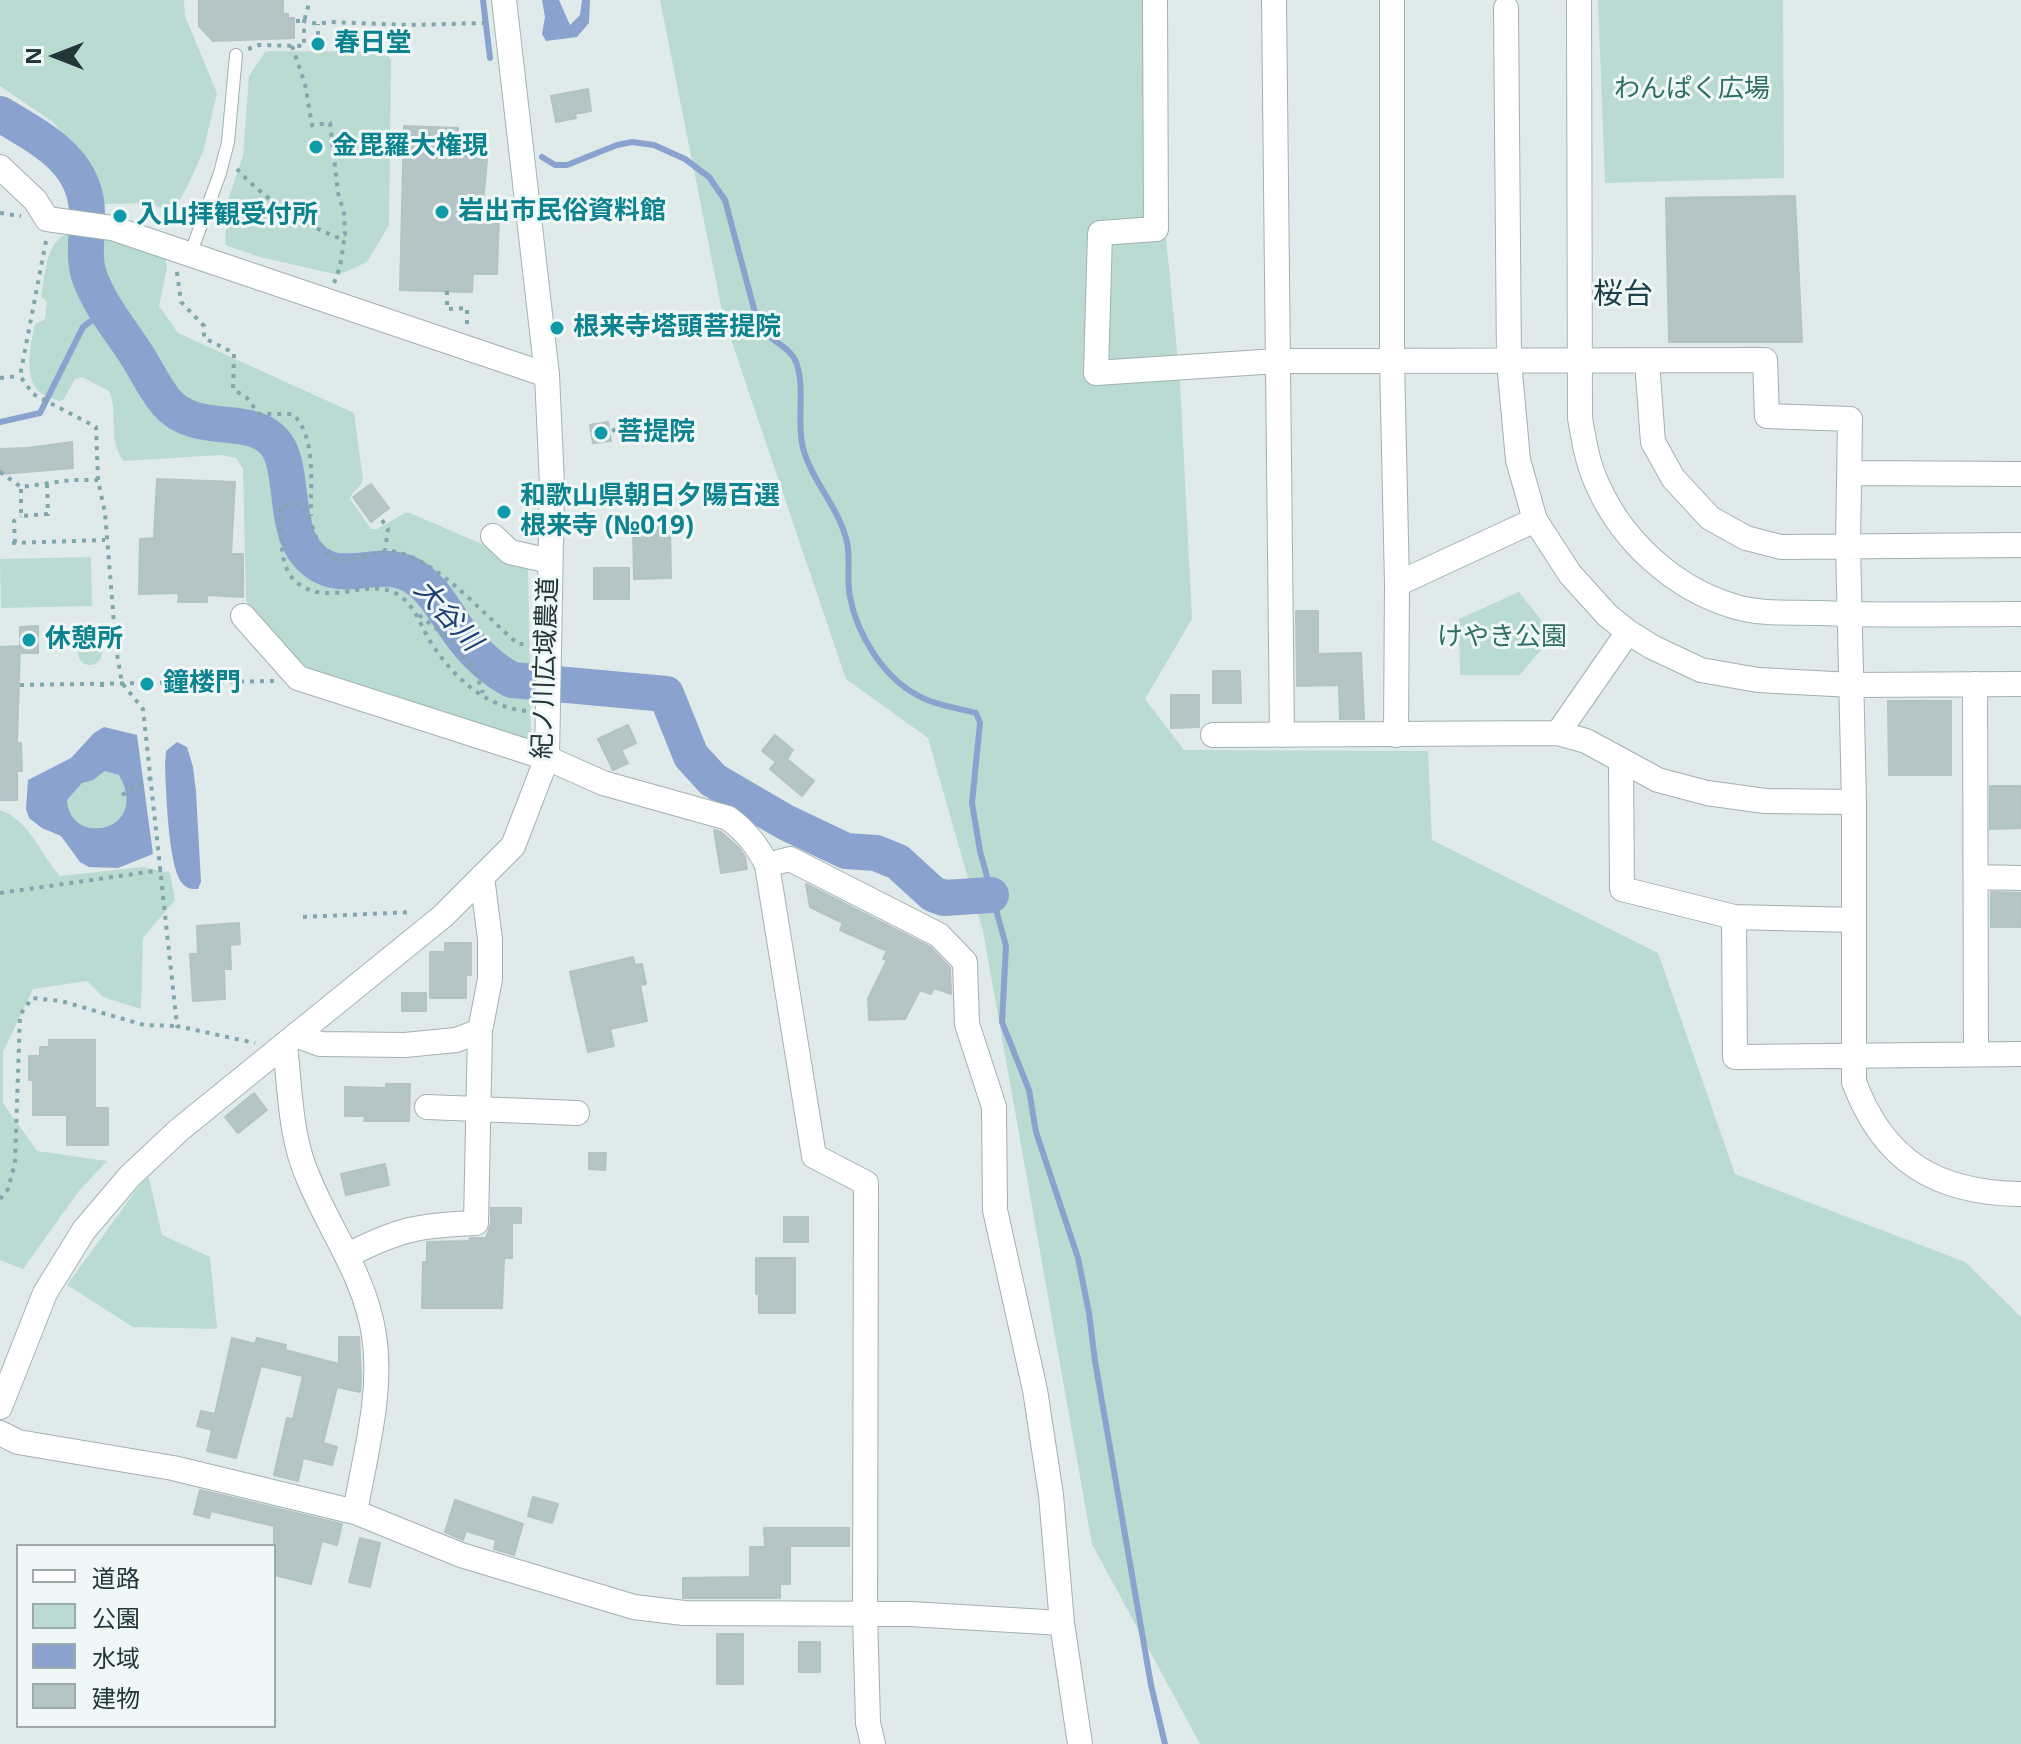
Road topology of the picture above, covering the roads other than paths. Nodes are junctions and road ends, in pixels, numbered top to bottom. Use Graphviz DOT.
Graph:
graph roads {
  1 [pos="1155,0"];
  2 [pos="1274,0"];
  3 [pos="1392,0"];
  4 [pos="1579,0"];
  5 [pos="1506,8"];
  6 [pos="500,14"];
  7 [pos="236,55"];
  8 [pos="0,167"];
  9 [pos="182,253"];
  10 [pos="1277,361"];
  11 [pos="1392,361"];
  12 [pos="1509,362"];
  13 [pos="1581,362"];
  14 [pos="1647,362"];
  15 [pos="547,375"];
  16 [pos="1850,473"];
  17 [pos="2021,474"];
  18 [pos="1535,520"];
  19 [pos="493,536"];
  20 [pos="1848,545"];
  21 [pos="2021,545"];
  22 [pos="550,561"];
  23 [pos="1397,584"];
  24 [pos="1851,614"];
  25 [pos="2021,614"];
  26 [pos="243,616"];
  27 [pos="1628,632"];
  28 [pos="1975,684"];
  29 [pos="2021,684"];
  30 [pos="1852,685"];
  31 [pos="1558,733"];
  32 [pos="1213,735"];
  33 [pos="1282,735"];
  34 [pos="1396,735"];
  35 [pos="547,758"];
  36 [pos="1621,762"];
  37 [pos="1854,802"];
  38 [pos="767,865"];
  39 [pos="482,877"];
  40 [pos="1976,877"];
  41 [pos="2021,878"];
  42 [pos="1734,917"];
  43 [pos="1854,920"];
  44 [pos="480,1031"];
  45 [pos="286,1044"];
  46 [pos="1976,1054"];
  47 [pos="2021,1054"];
  48 [pos="1854,1055"];
  49 [pos="427,1107"];
  50 [pos="478,1107"];
  51 [pos="577,1113"];
  52 [pos="2021,1194"];
  53 [pos="348,1255"];
  54 [pos="0,1407"];
  55 [pos="0,1433"];
  56 [pos="355,1512"];
  57 [pos="865,1614"];
  58 [pos="1062,1623"];
  59 [pos="873,1744"];
  60 [pos="1080,1744"];
  1 -- 10 [label="street"];
  2 -- 10 [label="street"];
  3 -- 11 [label="street"];
  4 -- 13 [label="street"];
  5 -- 12 [label="street"];
  6 -- 15 [label="street, 紀ノ川広域農道"];
  7 -- 9 [label="lane"];
  8 -- 9 [label="street"];
  9 -- 15 [label="street"];
  10 -- 11 [label="street"];
  10 -- 33 [label="street"];
  11 -- 12 [label="street"];
  11 -- 23 [label="street"];
  12 -- 13 [label="street"];
  12 -- 18 [label="street"];
  13 -- 14 [label="street"];
  13 -- 24 [label="street"];
  14 -- 16 [label="street"];
  14 -- 20 [label="street"];
  15 -- 22 [label="street, 紀ノ川広域農道"];
  16 -- 17 [label="street"];
  16 -- 20 [label="street"];
  18 -- 23 [label="street"];
  18 -- 27 [label="street"];
  19 -- 22 [label="street"];
  20 -- 21 [label="street"];
  20 -- 24 [label="street"];
  22 -- 35 [label="street, 紀ノ川広域農道"];
  23 -- 34 [label="street"];
  24 -- 25 [label="street"];
  24 -- 30 [label="street"];
  26 -- 35 [label="street"];
  27 -- 30 [label="street"];
  27 -- 31 [label="street"];
  28 -- 29 [label="street"];
  28 -- 30 [label="street"];
  28 -- 40 [label="street"];
  30 -- 37 [label="street"];
  31 -- 34 [label="street"];
  31 -- 36 [label="street"];
  32 -- 33 [label="street"];
  33 -- 34 [label="street"];
  35 -- 38 [label="street"];
  35 -- 39 [label="street, 紀ノ川広域農道"];
  36 -- 37 [label="street"];
  36 -- 42 [label="street"];
  37 -- 43 [label="street"];
  38 -- 57 [label="street"];
  38 -- 58 [label="street"];
  39 -- 44 [label="street"];
  39 -- 45 [label="street, 紀ノ川広域農道"];
  40 -- 41 [label="street"];
  40 -- 46 [label="street"];
  42 -- 43 [label="street"];
  42 -- 48 [label="street"];
  43 -- 48 [label="street"];
  44 -- 45 [label="street"];
  44 -- 50 [label="street"];
  45 -- 53 [label="street"];
  45 -- 54 [label="street, 紀ノ川広域農道"];
  46 -- 47 [label="street"];
  46 -- 48 [label="street"];
  48 -- 52 [label="street"];
  49 -- 50 [label="street"];
  50 -- 51 [label="street"];
  50 -- 53 [label="street"];
  53 -- 56 [label="street"];
  55 -- 56 [label="street"];
  56 -- 57 [label="street"];
  57 -- 58 [label="street"];
  57 -- 59 [label="street"];
  58 -- 60 [label="street"];
}
